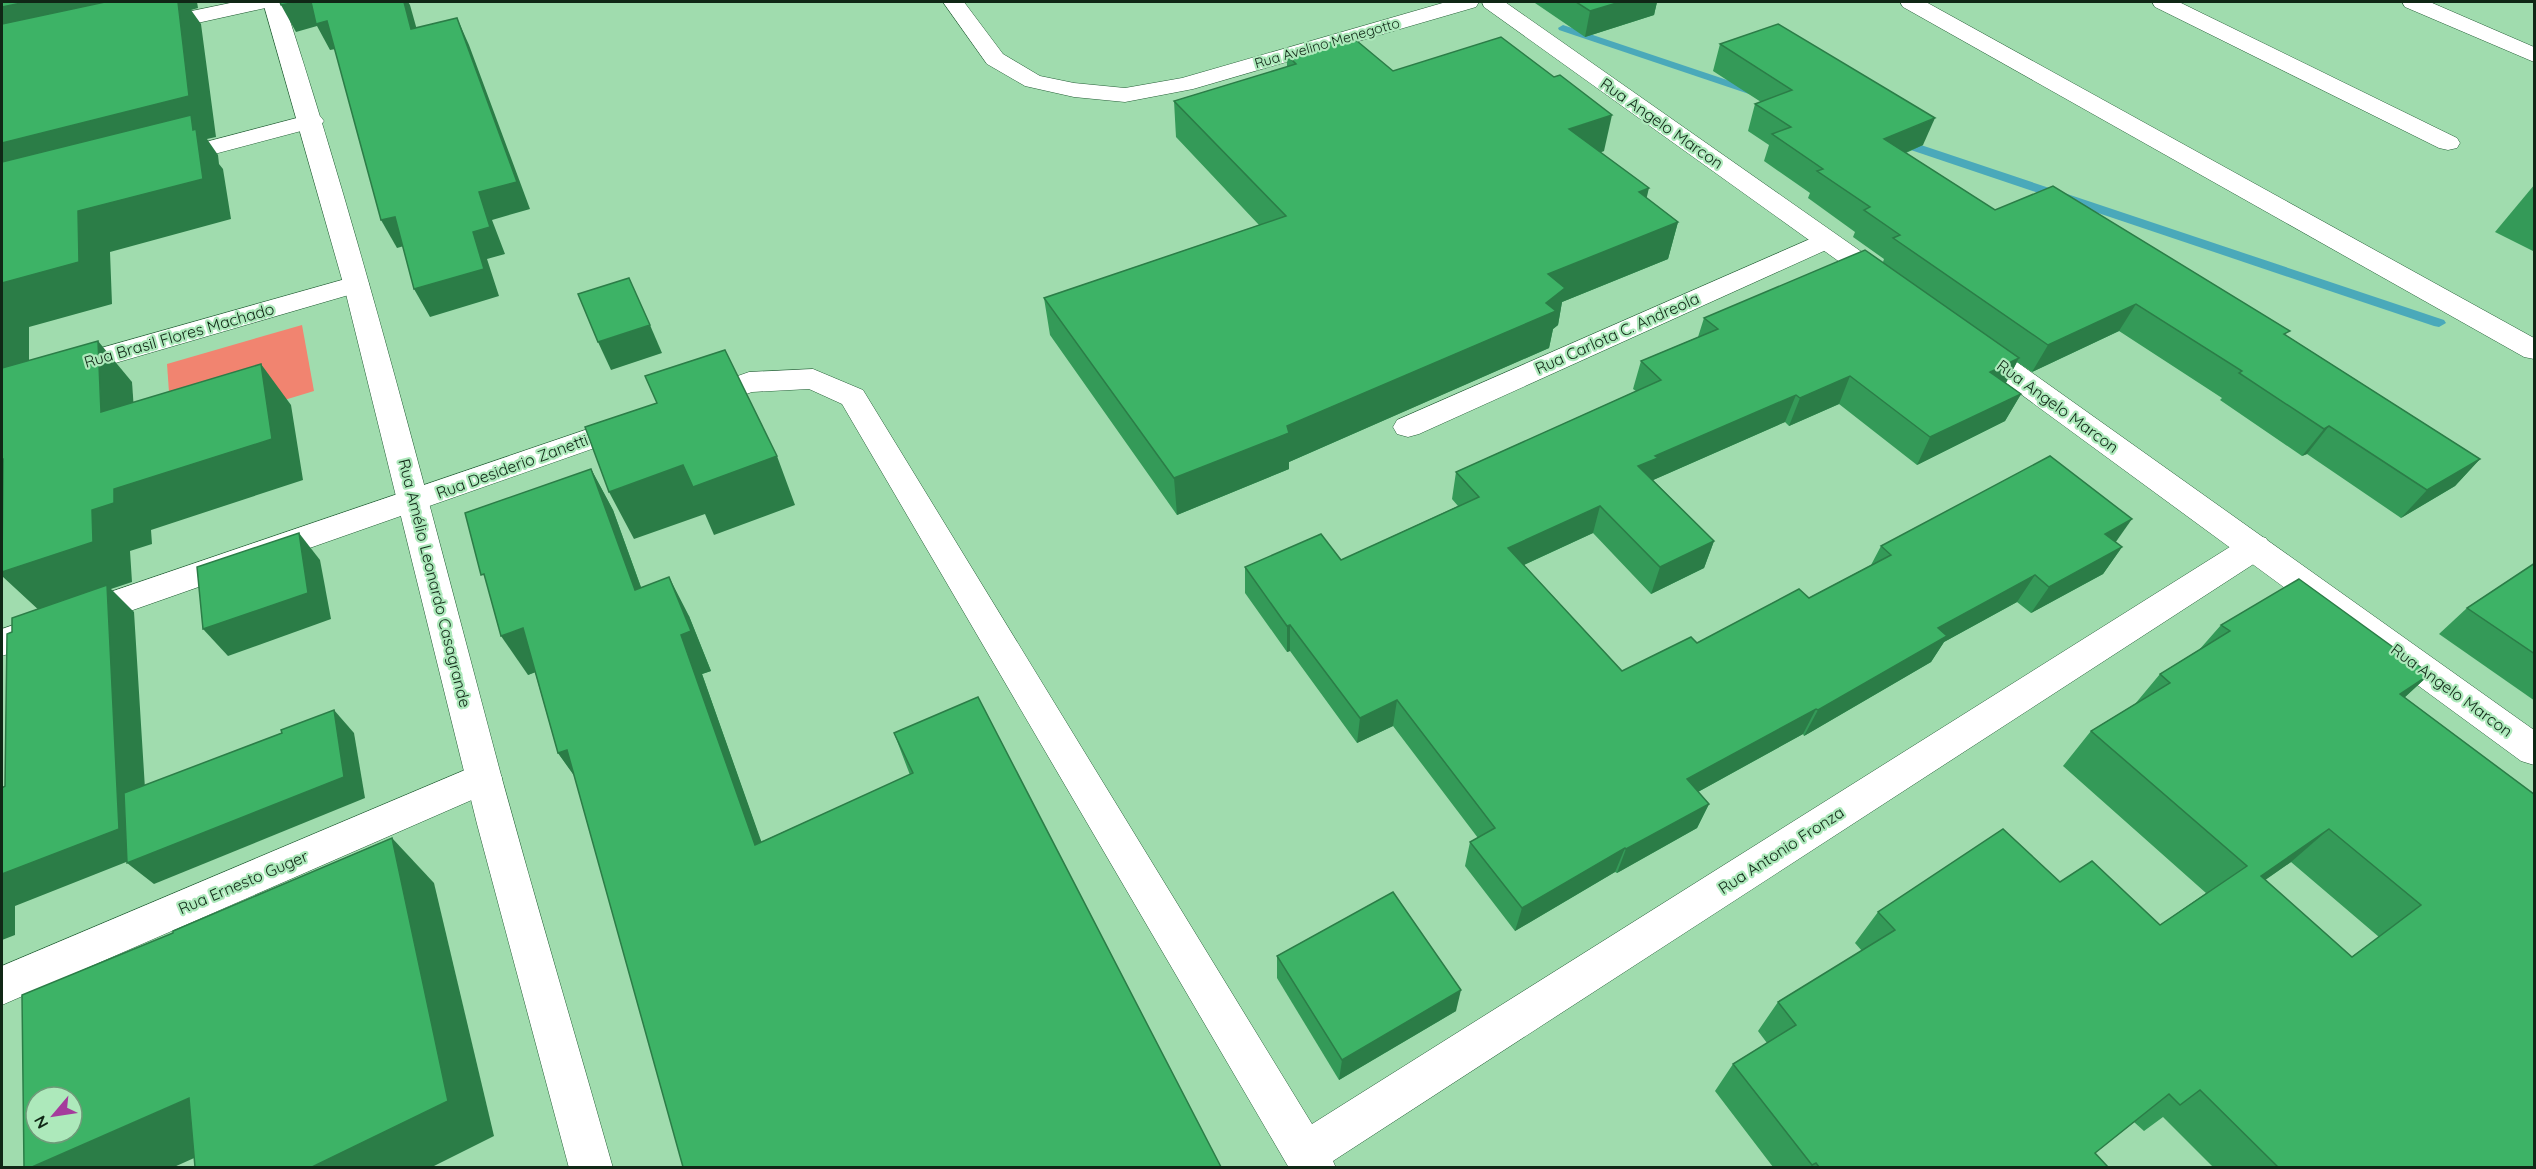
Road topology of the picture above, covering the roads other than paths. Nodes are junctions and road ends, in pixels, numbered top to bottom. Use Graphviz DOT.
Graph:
graph roads {
  1 [pos="262,2"];
  2 [pos="273,2"];
  3 [pos="952,2"];
  4 [pos="1468,2"];
  5 [pos="1492,2"];
  6 [pos="1911,2"];
  7 [pos="2163,2"];
  8 [pos="2413,2"];
  9 [pos="137,30"];
  10 [pos="2535,55"];
  11 [pos="312,121"];
  12 [pos="2448,143"];
  13 [pos="151,163"];
  14 [pos="1826,240"];
  15 [pos="356,284"];
  16 [pos="1904,296"];
  17 [pos="1953,330"];
  18 [pos="2535,350"];
  19 [pos="2,386"];
  20 [pos="1408,427"];
  21 [pos="416,501"];
  22 [pos="2255,547"];
  23 [pos="2,644"];
  24 [pos="2535,750"];
  25 [pos="484,778"];
  26 [pos="2,986"];
  27 [pos="1310,1160"];
  28 [pos="591,1167"];
  1 -- 9 [label="street"];
  2 -- 11 [label="street, Rua Amélio Leonardo Casagrande"];
  3 -- 4 [label="street, Rua Avelino Menegotto"];
  5 -- 14 [label="street, Rua Angelo Marcon"];
  6 -- 18 [label="street"];
  7 -- 12 [label="street"];
  8 -- 10 [label="street"];
  11 -- 13 [label="street"];
  11 -- 15 [label="street, Rua Amélio Leonardo Casagrande"];
  14 -- 16 [label="street, Rua Angelo Marcon"];
  14 -- 20 [label="street, Rua Carlota C. Andreola"];
  15 -- 19 [label="street, Rua Brasil Flores Machado"];
  15 -- 21 [label="street, Rua Amélio Leonardo Casagrande"];
  17 -- 22 [label="street, Rua Angelo Marcon"];
  21 -- 23 [label="street, Rua Desiderio Zanetti"];
  21 -- 25 [label="street, Rua Amélio Leonardo Casagrande"];
  21 -- 27 [label="street, Rua Desiderio Zanetti"];
  22 -- 24 [label="street, Rua Angelo Marcon"];
  22 -- 27 [label="street, Rua Antonio Fronza"];
  25 -- 26 [label="street, Rua Ernesto Guger"];
  25 -- 28 [label="street, Rua Amélio Leonardo Casagrande"];
}
